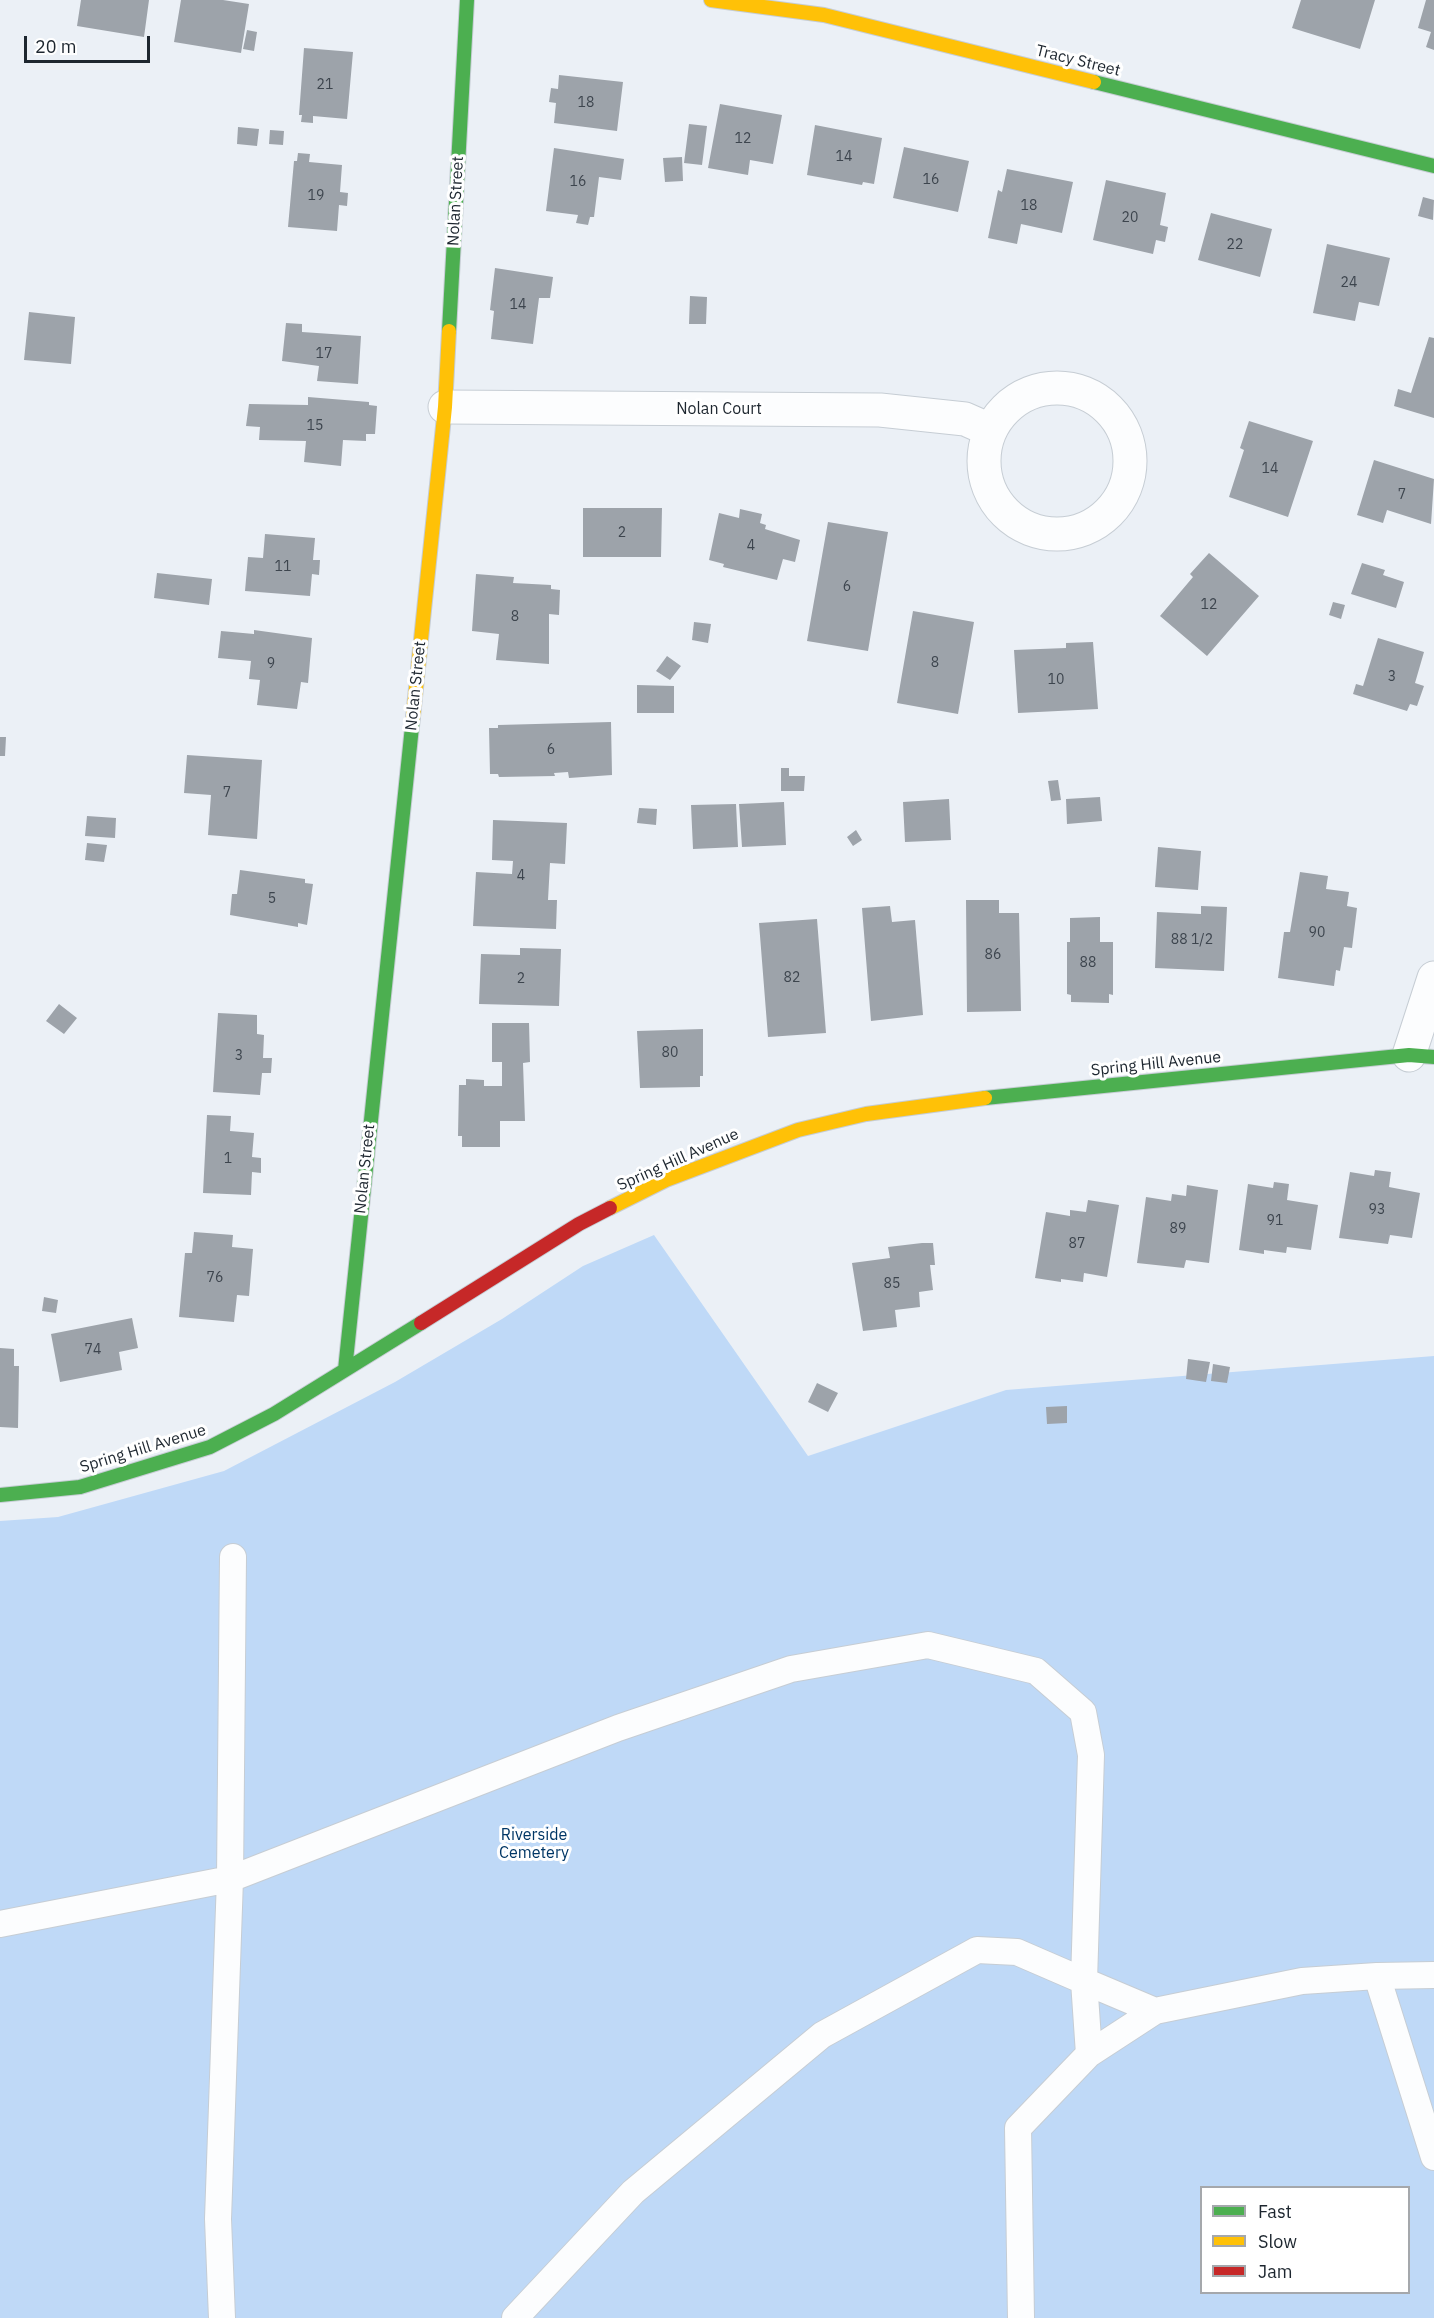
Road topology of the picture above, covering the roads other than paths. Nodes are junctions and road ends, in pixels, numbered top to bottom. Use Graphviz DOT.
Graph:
graph roads {
  1 [pos="467,0"];
  2 [pos="711,0"];
  3 [pos="826,7"];
  4 [pos="1434,166"];
  5 [pos="445,407"];
  6 [pos="990,430"];
  7 [pos="1434,978"];
  8 [pos="1422,1056"];
  9 [pos="345,1370"];
  10 [pos="0,1495"];
  11 [pos="233,1557"];
  12 [pos="230,1879"];
  13 [pos="0,1924"];
  14 [pos="1434,1975"];
  15 [pos="1377,1976"];
  16 [pos="1084,1981"];
  17 [pos="1155,2011"];
  18 [pos="1089,2054"];
  19 [pos="1434,2157"];
  20 [pos="222,2318"];
  21 [pos="515,2318"];
  22 [pos="1021,2318"];
  1 -- 5 [label="street, Nolan Street"];
  2 -- 3 [label="street, Tracy Street"];
  3 -- 4 [label="street, Tracy Street"];
  5 -- 6 [label="street, Nolan Court"];
  5 -- 9 [label="street, Nolan Street"];
  6 -- 6 [label="street"];
  7 -- 8 [label="street"];
  8 -- 9 [label="street, Spring Hill Avenue"];
  9 -- 10 [label="street, Spring Hill Avenue"];
  11 -- 12 [label="lane"];
  12 -- 13 [label="lane"];
  12 -- 16 [label="lane"];
  12 -- 20 [label="lane"];
  14 -- 15 [label="lane"];
  15 -- 17 [label="lane"];
  15 -- 19 [label="lane"];
  16 -- 17 [label="lane"];
  16 -- 18 [label="lane"];
  16 -- 21 [label="lane"];
  17 -- 18 [label="lane"];
  18 -- 22 [label="lane"];
}
